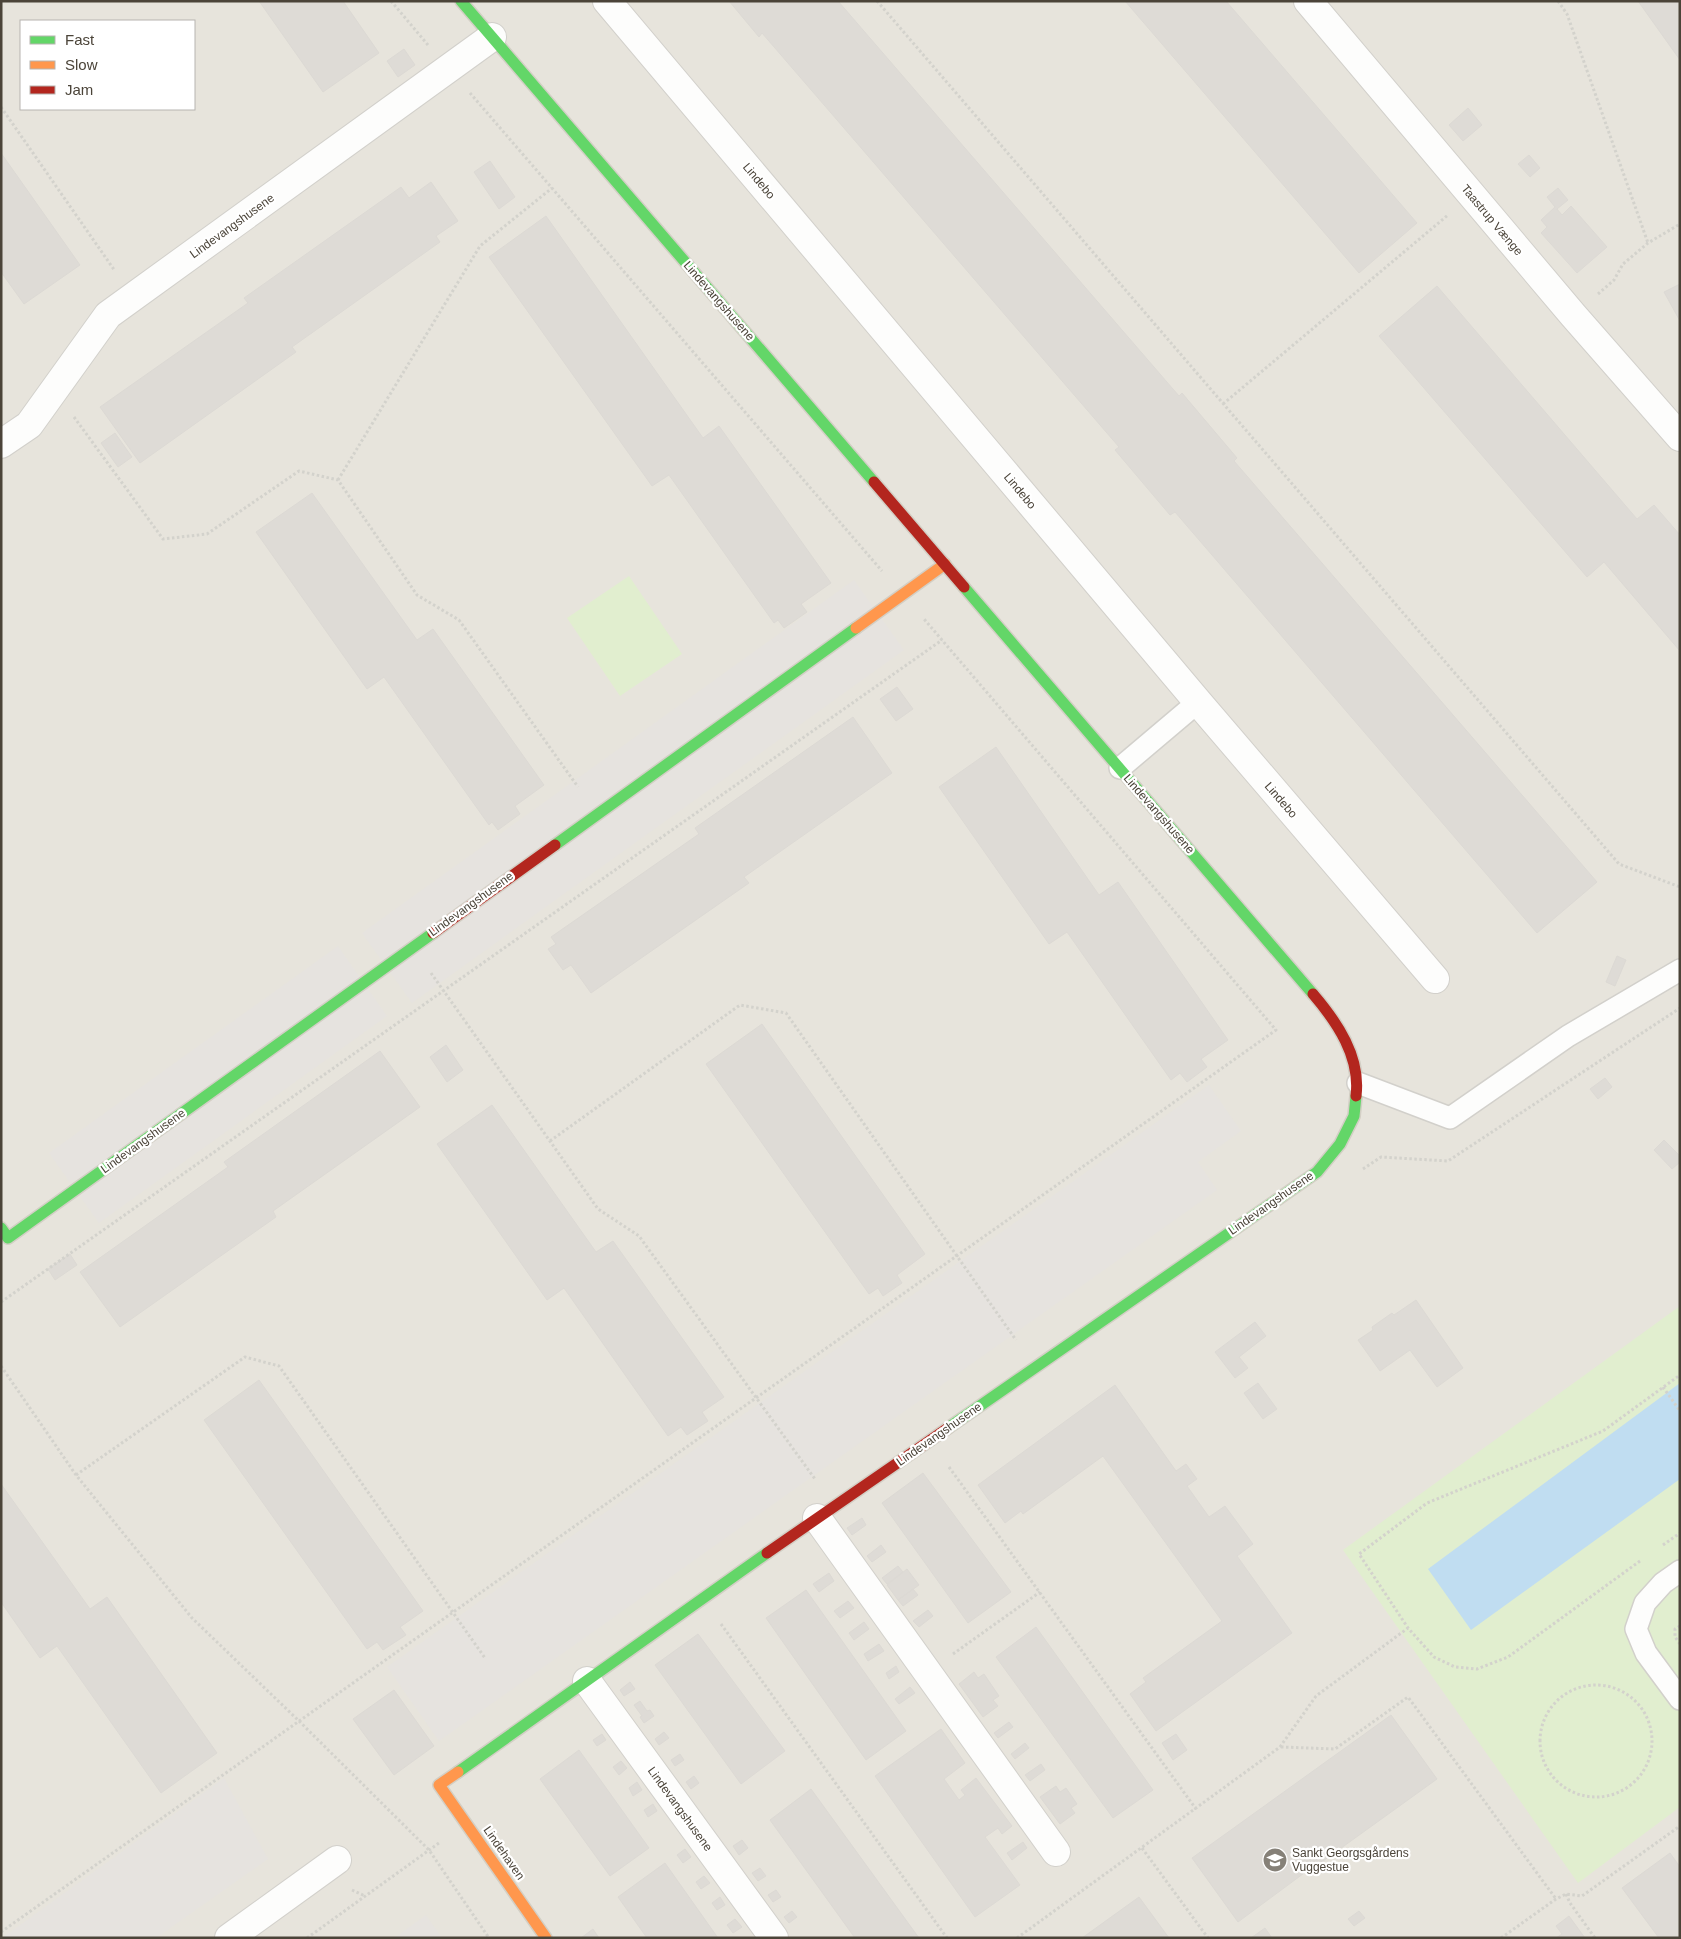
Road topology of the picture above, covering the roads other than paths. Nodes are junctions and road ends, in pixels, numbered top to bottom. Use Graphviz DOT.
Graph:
graph roads {
  1 [pos="461,1"];
  2 [pos="607,1"];
  3 [pos="1308,1"];
  4 [pos="492,38"];
  5 [pos="1680,437"];
  6 [pos="1,444"];
  7 [pos="945,564"];
  8 [pos="1198,702"];
  9 [pos="1120,768"];
  10 [pos="1680,970"];
  11 [pos="1435,979"];
  12 [pos="1358,1083"];
  13 [pos="1,1228"];
  14 [pos="826,1512"];
  15 [pos="1680,1571"];
  16 [pos="587,1681"];
  17 [pos="1680,1699"];
  18 [pos="438,1785"];
  19 [pos="1056,1852"];
  20 [pos="337,1860"];
  21 [pos="229,1938"];
  22 [pos="546,1938"];
  23 [pos="774,1938"];
  1 -- 4 [label="street, Lindevangshusene"];
  2 -- 8 [label="street, Lindebo"];
  3 -- 5 [label="street, Taastrup Vænge"];
  4 -- 6 [label="street, Lindevangshusene"];
  4 -- 7 [label="street, Lindevangshusene"];
  7 -- 9 [label="street, Lindevangshusene"];
  7 -- 13 [label="street, Lindevangshusene"];
  8 -- 9 [label="lane"];
  8 -- 11 [label="street, Lindebo"];
  9 -- 12 [label="street, Lindevangshusene"];
  10 -- 12 [label="lane"];
  12 -- 14 [label="street, Lindevangshusene"];
  14 -- 16 [label="street, Lindevangshusene"];
  14 -- 19 [label="street"];
  15 -- 17 [label="lane"];
  16 -- 18 [label="street, Lindevangshusene"];
  16 -- 23 [label="street, Lindevangshusene"];
  18 -- 22 [label="street, Lindehaven"];
  20 -- 21 [label="street"];
}
